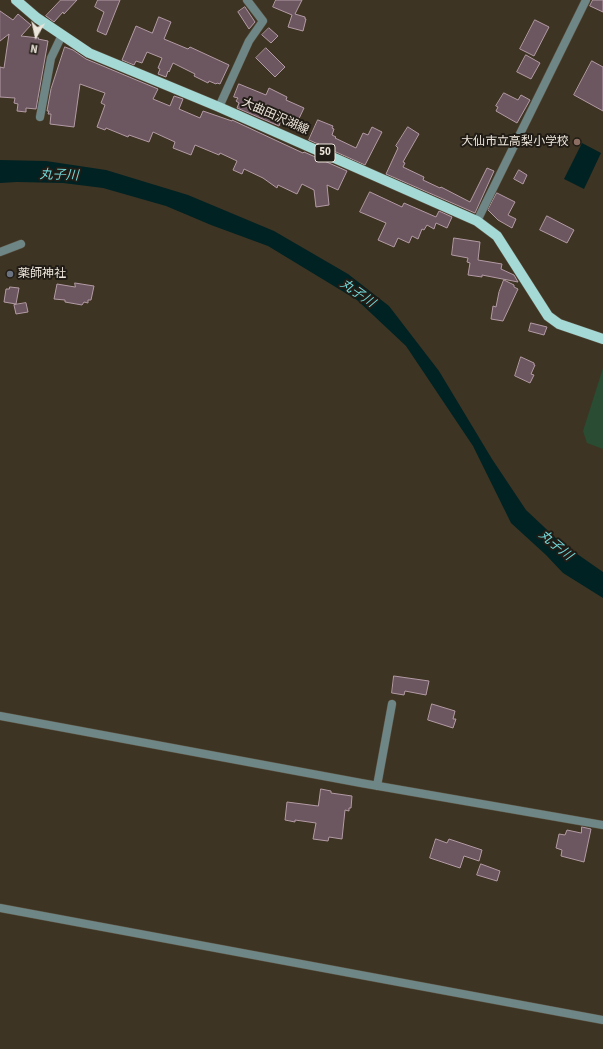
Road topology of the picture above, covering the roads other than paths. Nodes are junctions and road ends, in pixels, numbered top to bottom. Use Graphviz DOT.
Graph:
graph roads {
  1 [pos="16,0"];
  2 [pos="247,0"];
  3 [pos="586,0"];
  4 [pos="62,36"];
  5 [pos="219,107"];
  6 [pos="40,117"];
  7 [pos="477,221"];
  8 [pos="21,244"];
  9 [pos="0,252"];
  10 [pos="603,339"];
  11 [pos="392,704"];
  12 [pos="0,716"];
  13 [pos="377,786"];
  14 [pos="603,825"];
  15 [pos="0,908"];
  16 [pos="603,1020"];
  1 -- 4 [label="main road, 大曲田沢湖線 / 50"];
  2 -- 5 [label="street"];
  3 -- 7 [label="street"];
  4 -- 5 [label="main road, 大曲田沢湖線 / 50"];
  4 -- 6 [label="street"];
  5 -- 7 [label="main road, 大曲田沢湖線 / 50"];
  7 -- 10 [label="main road, 大曲田沢湖線 / 50"];
  8 -- 9 [label="street"];
  11 -- 13 [label="street"];
  12 -- 13 [label="street"];
  13 -- 14 [label="street"];
  15 -- 16 [label="street"];
}
